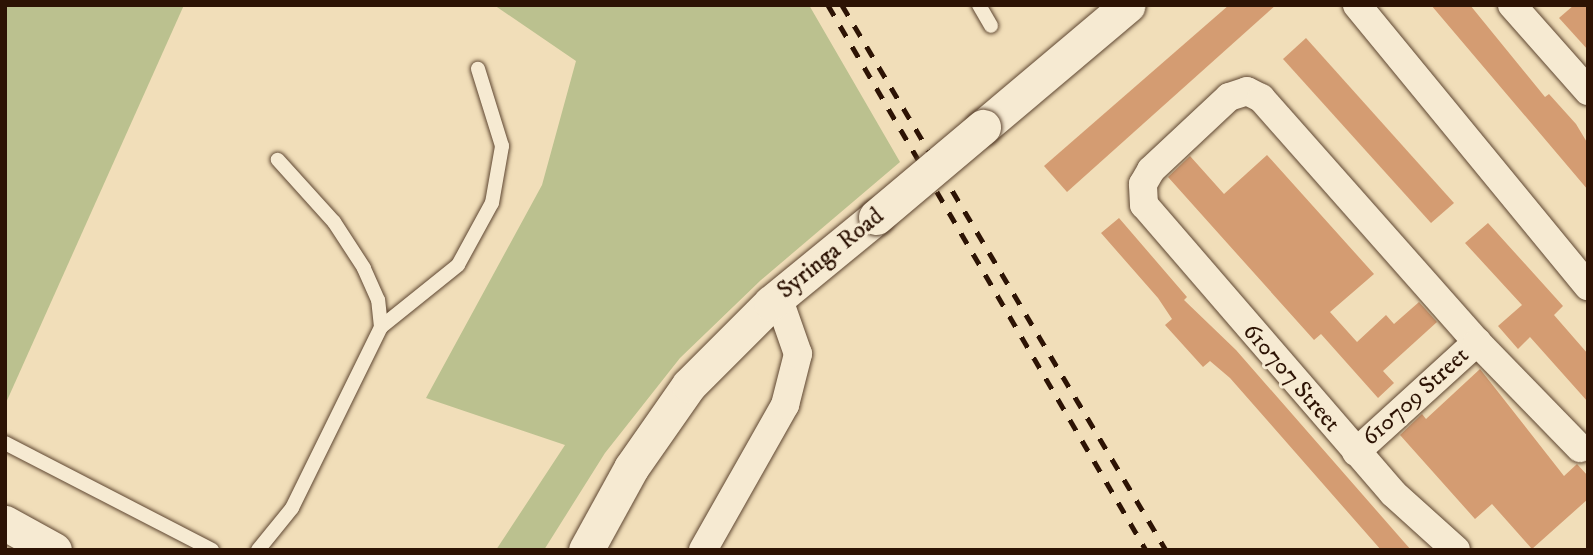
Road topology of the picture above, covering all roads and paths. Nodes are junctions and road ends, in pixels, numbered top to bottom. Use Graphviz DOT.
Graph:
graph roads {
  1 [pos="979,5"];
  2 [pos="1128,5"];
  3 [pos="1357,5"];
  4 [pos="1512,5"];
  5 [pos="991,26"];
  6 [pos="478,69"];
  7 [pos="1588,91"];
  8 [pos="278,160"];
  9 [pos="1588,286"];
  10 [pos="778,297"];
  11 [pos="381,327"];
  12 [pos="1477,342"];
  13 [pos="5,443"];
  14 [pos="1580,448"];
  15 [pos="1356,452"];
  16 [pos="5,523"];
  17 [pos="32,541"];
  18 [pos="212,550"];
  19 [pos="258,550"];
  20 [pos="586,550"];
  21 [pos="704,550"];
  22 [pos="1456,550"];
  1 -- 5 [label="lane"];
  2 -- 10 [label="street, Syringa Road, bridge"];
  3 -- 9 [label="street"];
  4 -- 7 [label="street"];
  6 -- 11 [label="lane"];
  8 -- 11 [label="lane"];
  10 -- 20 [label="street, Syringa Road"];
  10 -- 21 [label="street"];
  11 -- 19 [label="lane"];
  12 -- 14 [label="street"];
  12 -- 15 [label="street, 610709 Street"];
  12 -- 15 [label="street, 610707 Street"];
  13 -- 18 [label="lane"];
  15 -- 22 [label="street, 610707 Street"];
  16 -- 17 [label="street"];
}
